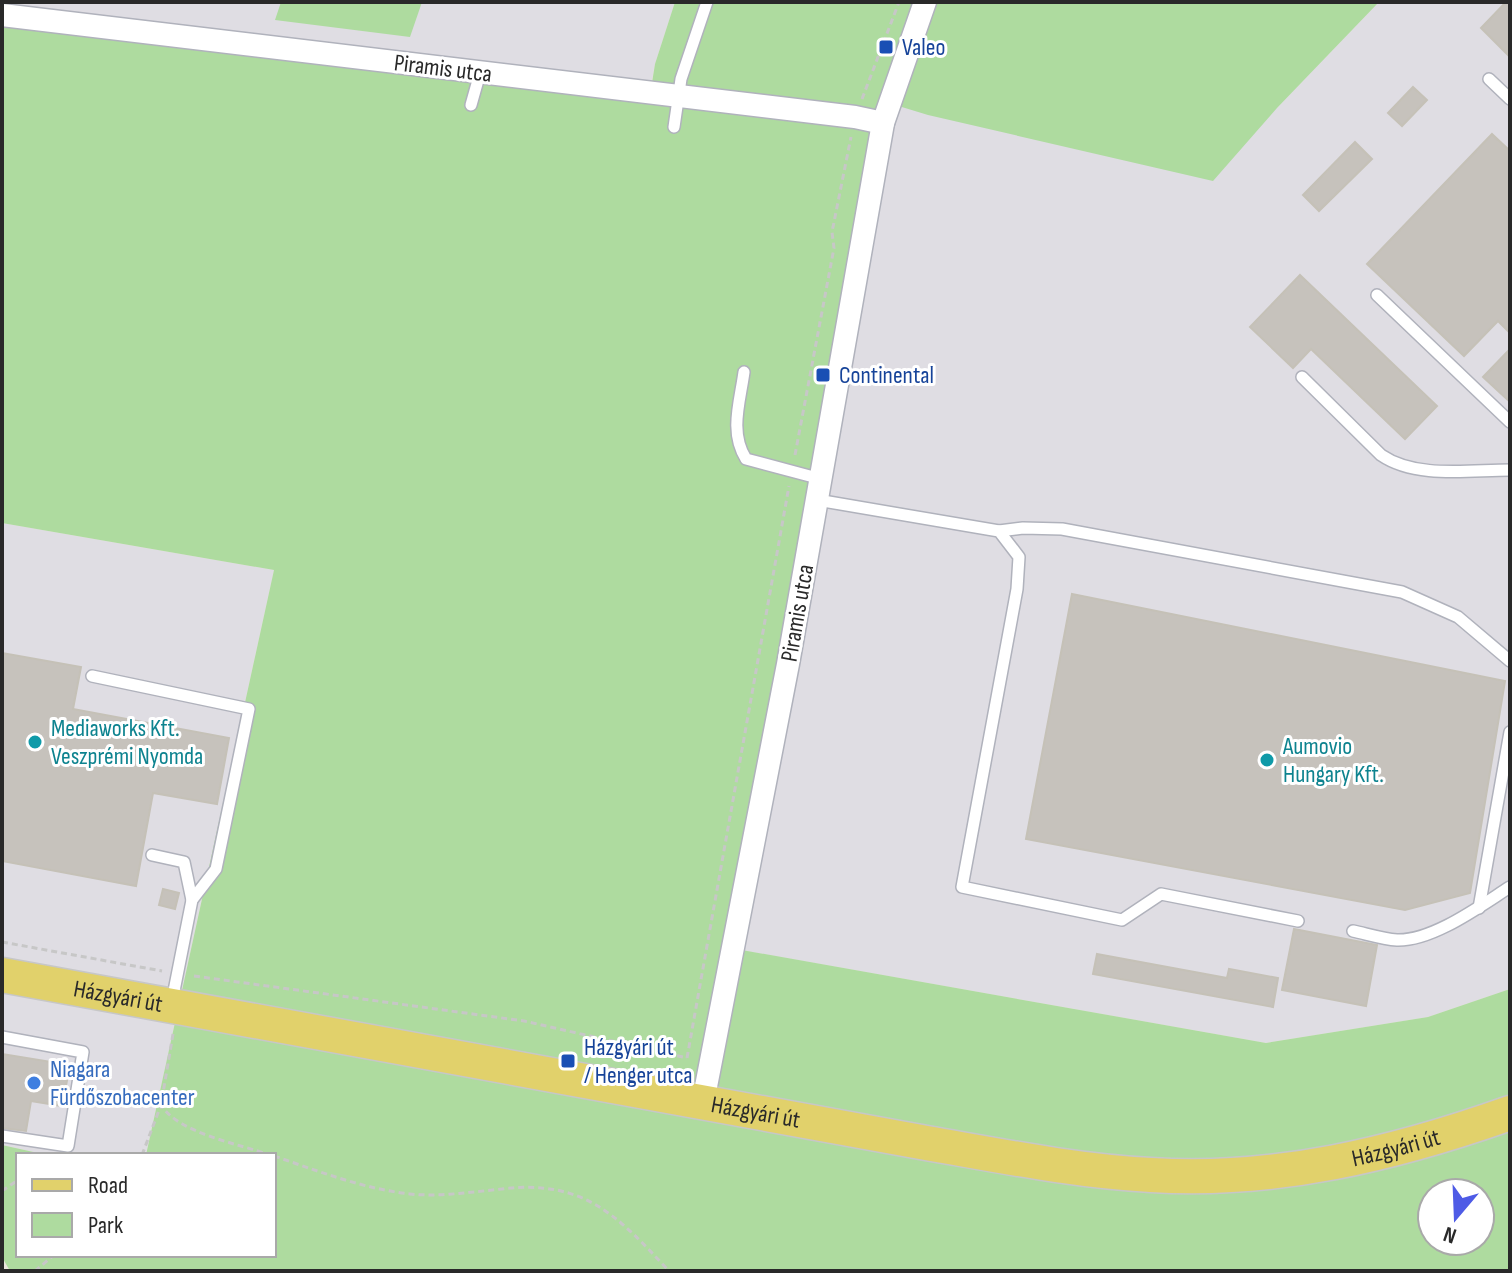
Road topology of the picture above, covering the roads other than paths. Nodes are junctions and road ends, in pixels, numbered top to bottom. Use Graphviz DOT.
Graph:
graph roads {
  1 [pos="707,2"];
  2 [pos="925,2"];
  3 [pos="2,15"];
  4 [pos="480,73"];
  5 [pos="1489,79"];
  6 [pos="677,96"];
  7 [pos="1510,99"];
  8 [pos="471,105"];
  9 [pos="883,123"];
  10 [pos="674,127"];
  11 [pos="1377,295"];
  12 [pos="744,372"];
  13 [pos="1302,377"];
  14 [pos="1510,422"];
  15 [pos="1510,470"];
  16 [pos="819,490"];
  17 [pos="999,531"];
  18 [pos="1510,661"];
  19 [pos="92,676"];
  20 [pos="1510,732"];
  21 [pos="152,855"];
  22 [pos="1510,887"];
  23 [pos="192,900"];
  24 [pos="1479,908"];
  25 [pos="1298,921"];
  26 [pos="1353,931"];
  27 [pos="2,975"];
  28 [pos="175,995"];
  29 [pos="2,1037"];
  30 [pos="703,1102"];
  31 [pos="1510,1113"];
  32 [pos="2,1136"];
  1 -- 6 [label="lane"];
  2 -- 9 [label="street, Piramis utca"];
  3 -- 4 [label="street, Piramis utca"];
  4 -- 6 [label="street, Piramis utca"];
  4 -- 8 [label="lane"];
  5 -- 7 [label="lane"];
  6 -- 9 [label="street, Piramis utca"];
  6 -- 10 [label="lane"];
  9 -- 16 [label="street, Piramis utca"];
  11 -- 14 [label="lane"];
  12 -- 16 [label="lane"];
  13 -- 15 [label="lane"];
  16 -- 17 [label="lane"];
  16 -- 30 [label="street, Piramis utca"];
  17 -- 18 [label="lane"];
  17 -- 25 [label="lane"];
  19 -- 23 [label="lane"];
  20 -- 24 [label="lane"];
  21 -- 23 [label="lane"];
  22 -- 24 [label="lane"];
  23 -- 28 [label="lane"];
  24 -- 26 [label="lane"];
  27 -- 28 [label="main road, Házgyári út"];
  28 -- 30 [label="main road, Házgyári út"];
  29 -- 32 [label="lane"];
  30 -- 31 [label="main road, Házgyári út"];
}
